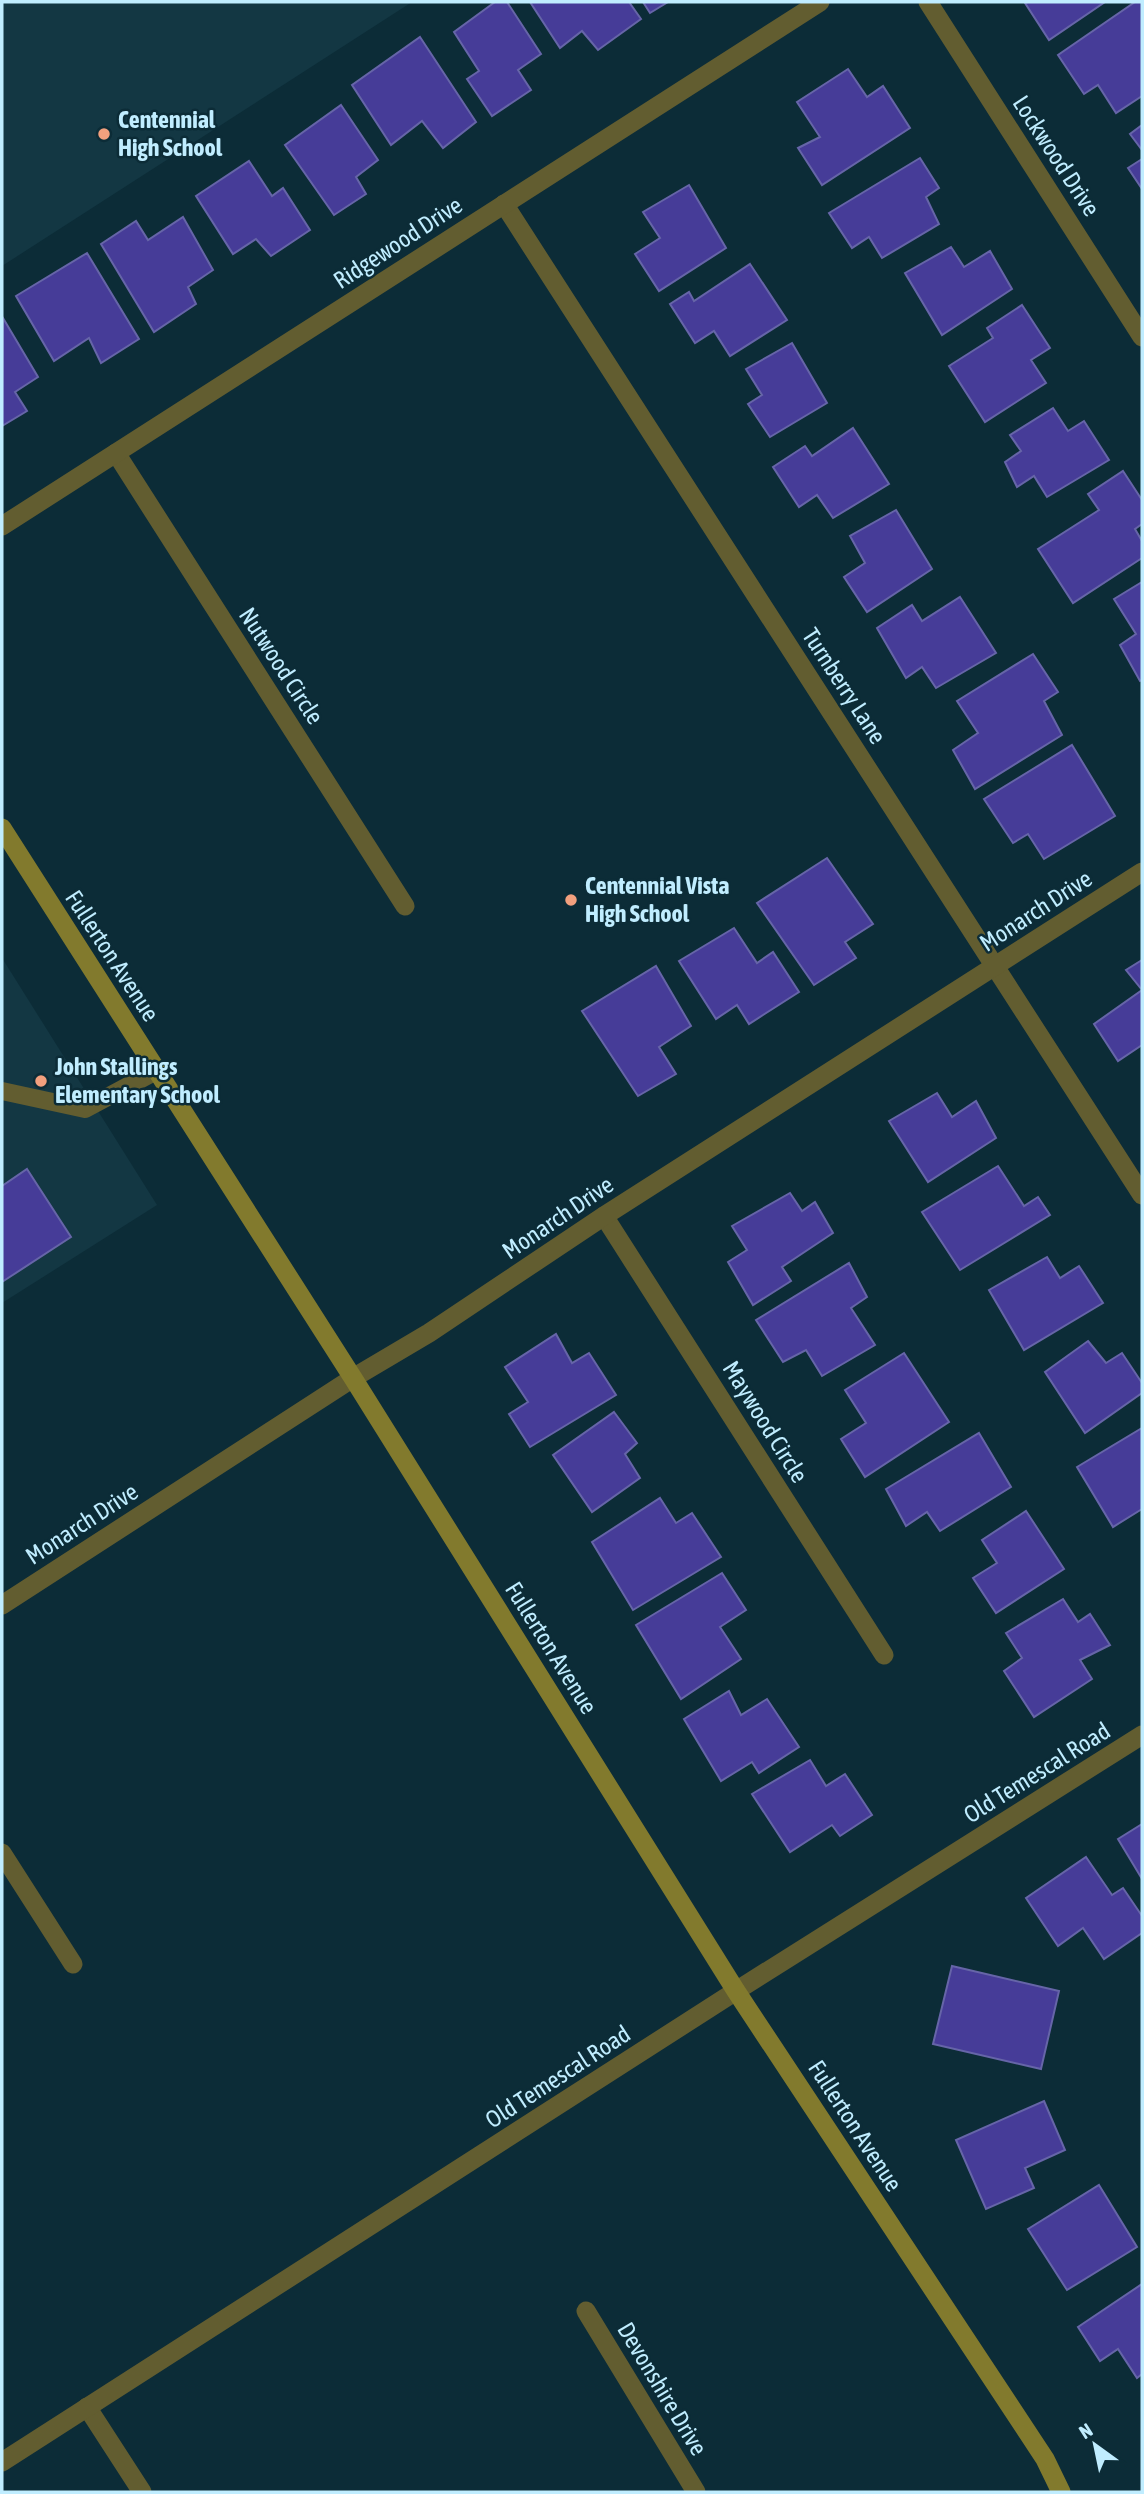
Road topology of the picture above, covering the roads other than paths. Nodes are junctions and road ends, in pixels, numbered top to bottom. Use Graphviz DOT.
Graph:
graph roads {
  1 [pos="820,2"];
  2 [pos="928,2"];
  3 [pos="504,204"];
  4 [pos="1142,337"];
  5 [pos="116,453"];
  6 [pos="2,526"];
  7 [pos="2,828"];
  8 [pos="1142,872"];
  9 [pos="405,906"];
  10 [pos="995,967"];
  11 [pos="156,1071"];
  12 [pos="2,1091"];
  13 [pos="1142,1195"];
  14 [pos="604,1216"];
  15 [pos="353,1378"];
  16 [pos="2,1605"];
  17 [pos="884,1655"];
  18 [pos="1142,1735"];
  19 [pos="2,1853"];
  20 [pos="73,1964"];
  21 [pos="736,1992"];
  22 [pos="586,2311"];
  23 [pos="87,2407"];
  24 [pos="2,2462"];
  25 [pos="142,2492"];
  26 [pos="696,2492"];
  27 [pos="1061,2492"];
  1 -- 3 [label="street, Ridgewood Drive"];
  2 -- 4 [label="street, Lockwood Drive"];
  3 -- 5 [label="street, Ridgewood Drive"];
  3 -- 10 [label="street, Turnberry Lane"];
  5 -- 6 [label="street, Ridgewood Drive"];
  5 -- 9 [label="street, Nutwood Circle"];
  7 -- 11 [label="main road, Fullerton Avenue"];
  8 -- 10 [label="street, Monarch Drive"];
  10 -- 13 [label="street, Turnberry Lane"];
  10 -- 14 [label="street, Monarch Drive"];
  11 -- 12 [label="lane"];
  11 -- 15 [label="main road, Fullerton Avenue"];
  14 -- 15 [label="street, Monarch Drive"];
  14 -- 17 [label="street, Maywood Circle"];
  15 -- 16 [label="street, Monarch Drive"];
  15 -- 21 [label="main road, Fullerton Avenue"];
  18 -- 21 [label="street, Old Temescal Road"];
  19 -- 20 [label="street"];
  21 -- 23 [label="street, Old Temescal Road"];
  21 -- 27 [label="main road, Fullerton Avenue"];
  22 -- 26 [label="street, Devonshire Drive"];
  23 -- 24 [label="street, Old Temescal Road"];
  23 -- 25 [label="street"];
}
